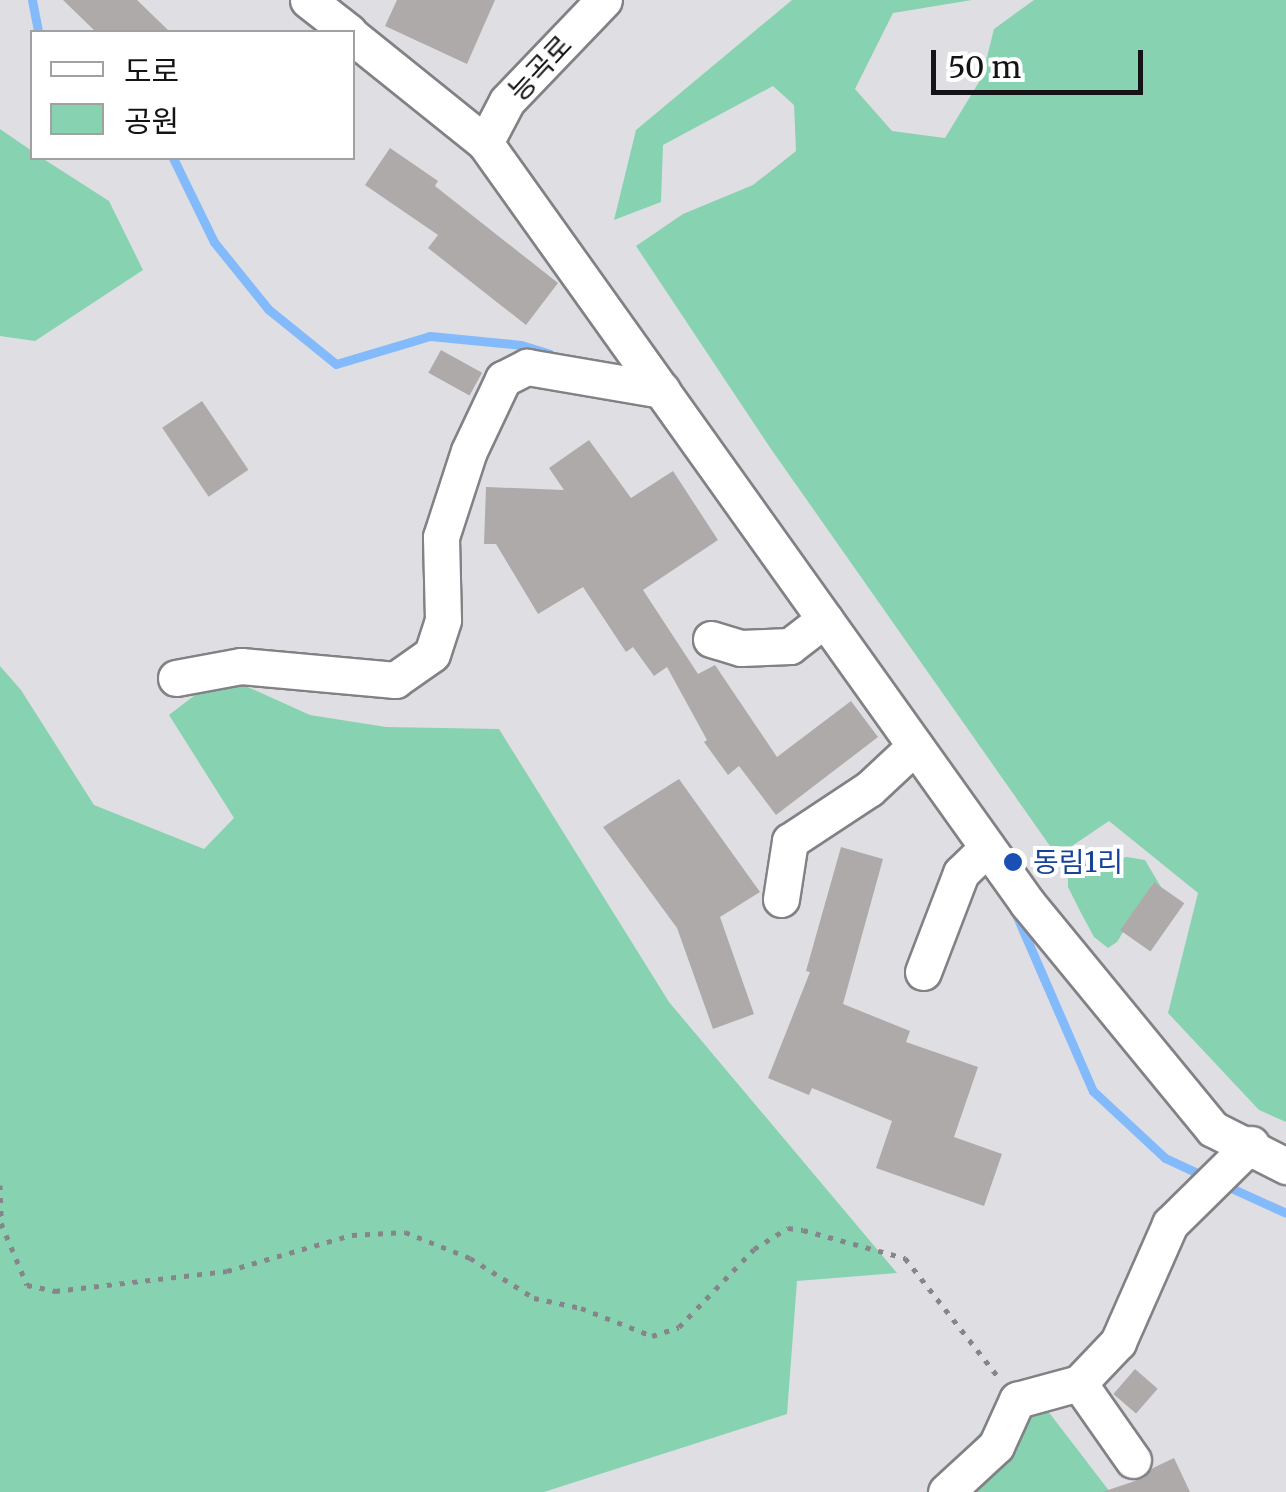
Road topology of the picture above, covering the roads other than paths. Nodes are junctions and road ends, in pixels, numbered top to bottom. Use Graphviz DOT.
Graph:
graph roads {
  1 [pos="308,0"];
  2 [pos="604,0"];
  3 [pos="346,30"];
  4 [pos="355,37"];
  5 [pos="486,142"];
  6 [pos="662,390"];
  7 [pos="825,619"];
  8 [pos="710,639"];
  9 [pos="176,678"];
  10 [pos="916,746"];
  11 [pos="987,848"];
  12 [pos="782,900"];
  13 [pos="923,972"];
  14 [pos="1240,1156"];
  15 [pos="1286,1166"];
  16 [pos="1079,1384"];
  17 [pos="1133,1460"];
  18 [pos="946,1492"];
  1 -- 3 [label="street"];
  2 -- 5 [label="street, 능곡로"];
  4 -- 5 [label="street"];
  5 -- 6 [label="street"];
  6 -- 7 [label="street"];
  6 -- 9 [label="street"];
  7 -- 8 [label="street"];
  7 -- 10 [label="street"];
  10 -- 11 [label="street"];
  10 -- 12 [label="street"];
  11 -- 13 [label="street"];
  11 -- 14 [label="street"];
  14 -- 15 [label="street"];
  14 -- 16 [label="street"];
  16 -- 17 [label="street"];
  16 -- 18 [label="street"];
}
